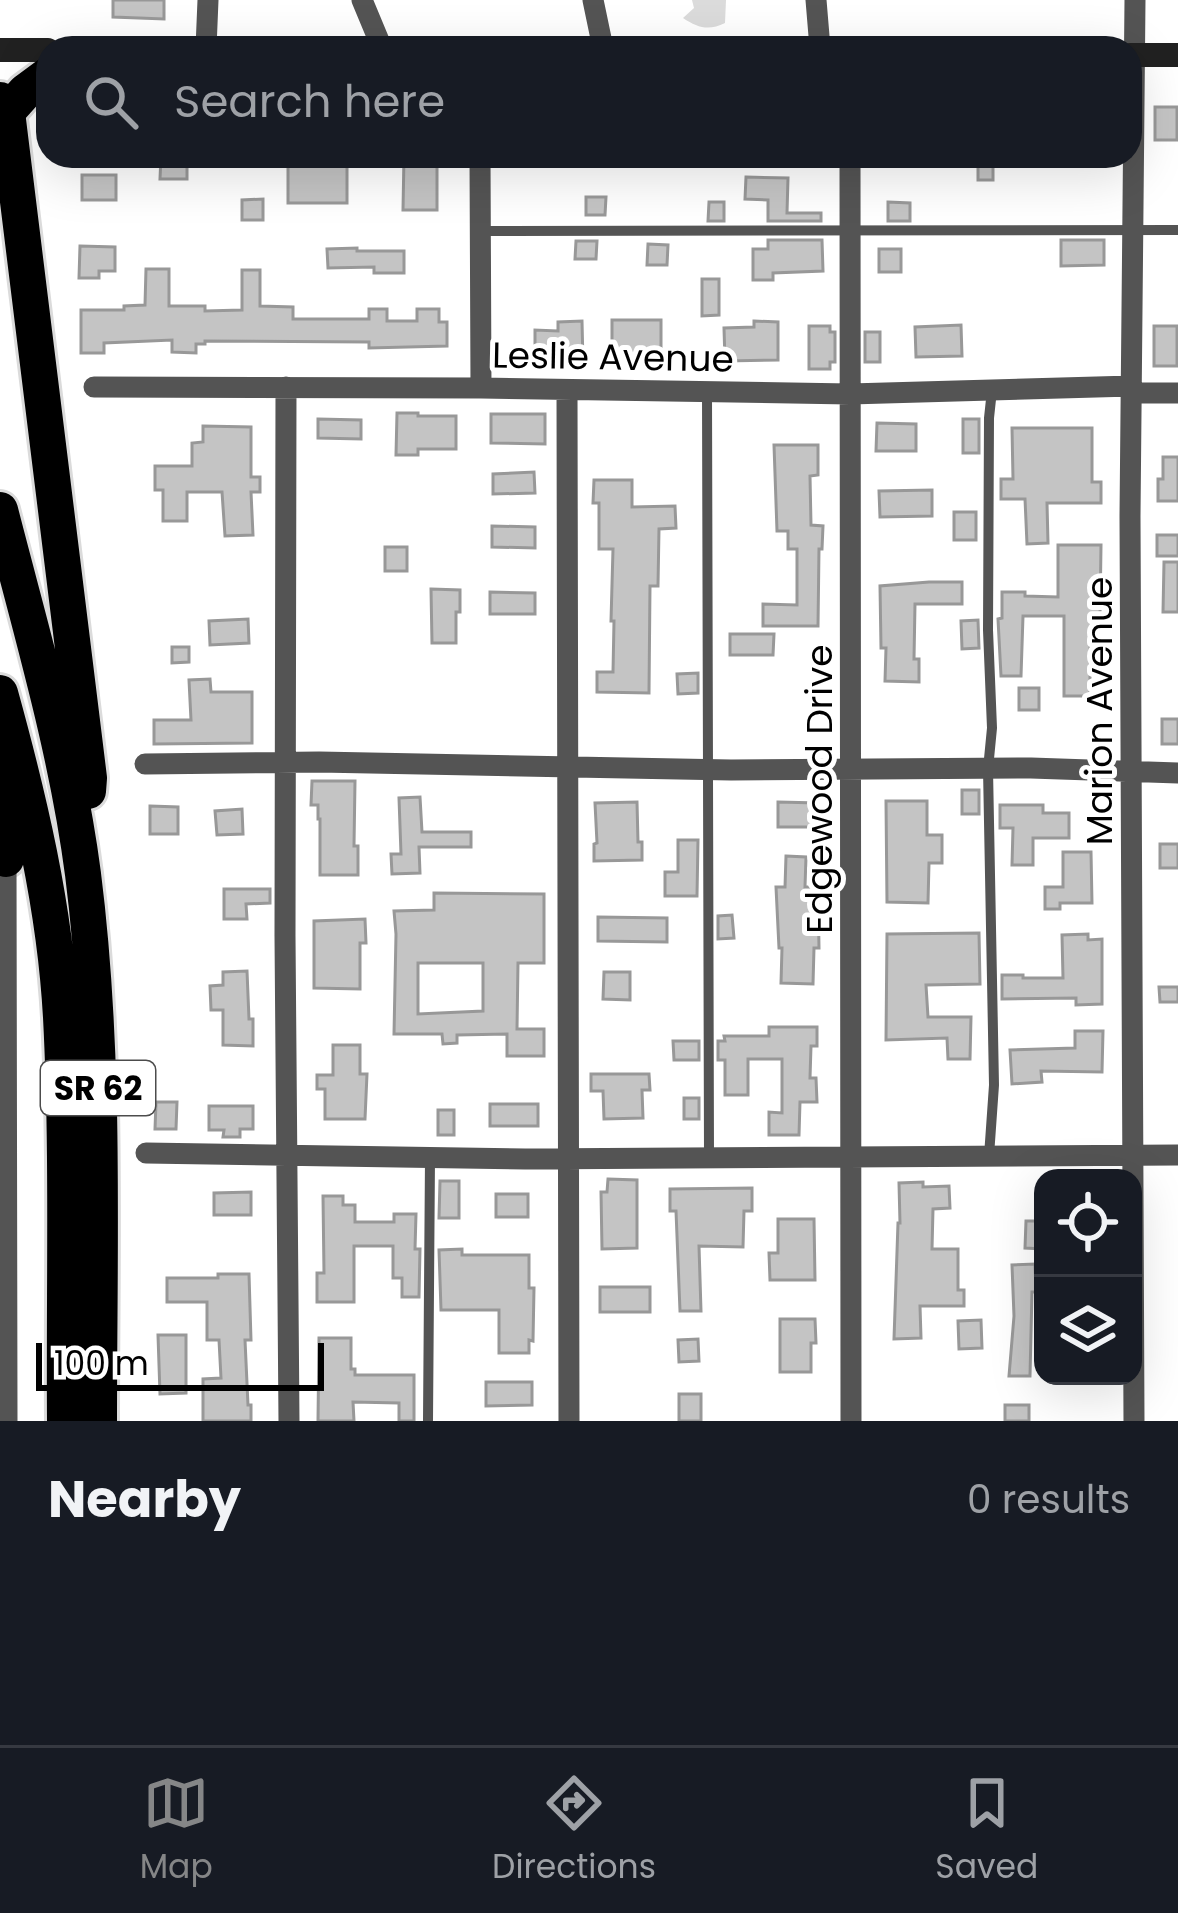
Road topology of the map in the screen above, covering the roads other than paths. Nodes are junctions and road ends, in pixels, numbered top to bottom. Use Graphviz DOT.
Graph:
graph roads {
  1 [pos="208,0"];
  2 [pos="362,0"];
  3 [pos="593,0"];
  4 [pos="1135,0"];
  5 [pos="822,5"];
  6 [pos="206,36"];
  7 [pos="377,36"];
  8 [pos="600,36"];
  9 [pos="821,36"];
  10 [pos="1133,36"];
  11 [pos="0,50"];
  12 [pos="36,50"];
  13 [pos="1142,55"];
  14 [pos="1178,55"];
  15 [pos="36,84"];
  16 [pos="4,106"];
  17 [pos="480,168"];
  18 [pos="850,168"];
  19 [pos="1131,168"];
  20 [pos="1178,230"];
  21 [pos="480,231"];
  22 [pos="850,231"];
  23 [pos="1131,231"];
  24 [pos="94,387"];
  25 [pos="286,387"];
  26 [pos="481,388"];
  27 [pos="567,390"];
  28 [pos="992,390"];
  29 [pos="1132,390"];
  30 [pos="707,391"];
  31 [pos="1178,393"];
  32 [pos="850,394"];
  33 [pos="0,510"];
  34 [pos="2,700"];
  35 [pos="145,764"];
  36 [pos="286,764"];
  37 [pos="568,767"];
  38 [pos="988,769"];
  39 [pos="706,770"];
  40 [pos="852,770"];
  41 [pos="1178,773"];
  42 [pos="1132,774"];
  43 [pos="6,859"];
  44 [pos="82,872"];
  45 [pos="146,1153"];
  46 [pos="288,1155"];
  47 [pos="1134,1155"];
  48 [pos="1178,1155"];
  49 [pos="3,1156"];
  50 [pos="989,1156"];
  51 [pos="709,1157"];
  52 [pos="430,1158"];
  53 [pos="569,1158"];
  54 [pos="851,1159"];
  55 [pos="7,1421"];
  56 [pos="65,1421"];
  57 [pos="99,1421"];
  58 [pos="289,1421"];
  59 [pos="428,1421"];
  60 [pos="569,1421"];
  61 [pos="851,1421"];
  62 [pos="1134,1421"];
  1 -- 6 [label="street"];
  2 -- 7 [label="street"];
  3 -- 8 [label="street"];
  4 -- 10 [label="street, Marion Avenue"];
  5 -- 9 [label="street"];
  11 -- 12 [label="main road"];
  13 -- 14 [label="main road"];
  15 -- 16 [label="highway"];
  16 -- 44 [label="highway"];
  17 -- 21 [label="street"];
  18 -- 22 [label="street, Edgewood Drive"];
  19 -- 23 [label="street, Marion Avenue"];
  20 -- 23 [label="lane"];
  21 -- 22 [label="lane"];
  21 -- 26 [label="street"];
  22 -- 23 [label="lane"];
  22 -- 32 [label="street, Edgewood Drive"];
  23 -- 29 [label="street, Marion Avenue"];
  24 -- 25 [label="street, Leslie Avenue"];
  25 -- 26 [label="street, Leslie Avenue"];
  25 -- 36 [label="street"];
  26 -- 27 [label="street, Leslie Avenue"];
  27 -- 30 [label="street, Leslie Avenue"];
  27 -- 37 [label="street"];
  28 -- 29 [label="street, Leslie Avenue"];
  28 -- 32 [label="street, Leslie Avenue"];
  28 -- 38 [label="lane"];
  29 -- 31 [label="street, Leslie Avenue"];
  29 -- 42 [label="street, Marion Avenue"];
  30 -- 32 [label="street, Leslie Avenue"];
  30 -- 39 [label="lane"];
  32 -- 40 [label="street, Edgewood Drive"];
  33 -- 44 [label="highway, SR 62"];
  34 -- 43 [label="highway"];
  34 -- 56 [label="highway, SR 62"];
  35 -- 36 [label="street"];
  36 -- 37 [label="street"];
  36 -- 46 [label="street"];
  37 -- 39 [label="street"];
  37 -- 53 [label="street"];
  38 -- 40 [label="street"];
  38 -- 42 [label="street"];
  38 -- 50 [label="lane"];
  39 -- 40 [label="street"];
  39 -- 51 [label="lane"];
  40 -- 54 [label="street, Edgewood Drive"];
  41 -- 42 [label="street"];
  42 -- 47 [label="street, Marion Avenue"];
  43 -- 49 [label="street"];
  44 -- 57 [label="highway, SR 62"];
  45 -- 46 [label="street"];
  46 -- 52 [label="street"];
  46 -- 58 [label="street"];
  47 -- 48 [label="street"];
  47 -- 50 [label="street"];
  47 -- 62 [label="street, Marion Avenue"];
  49 -- 55 [label="street"];
  50 -- 54 [label="street"];
  51 -- 53 [label="street"];
  51 -- 54 [label="street"];
  52 -- 53 [label="street"];
  52 -- 59 [label="lane"];
  53 -- 60 [label="street"];
  54 -- 61 [label="street, Edgewood Drive"];
}
